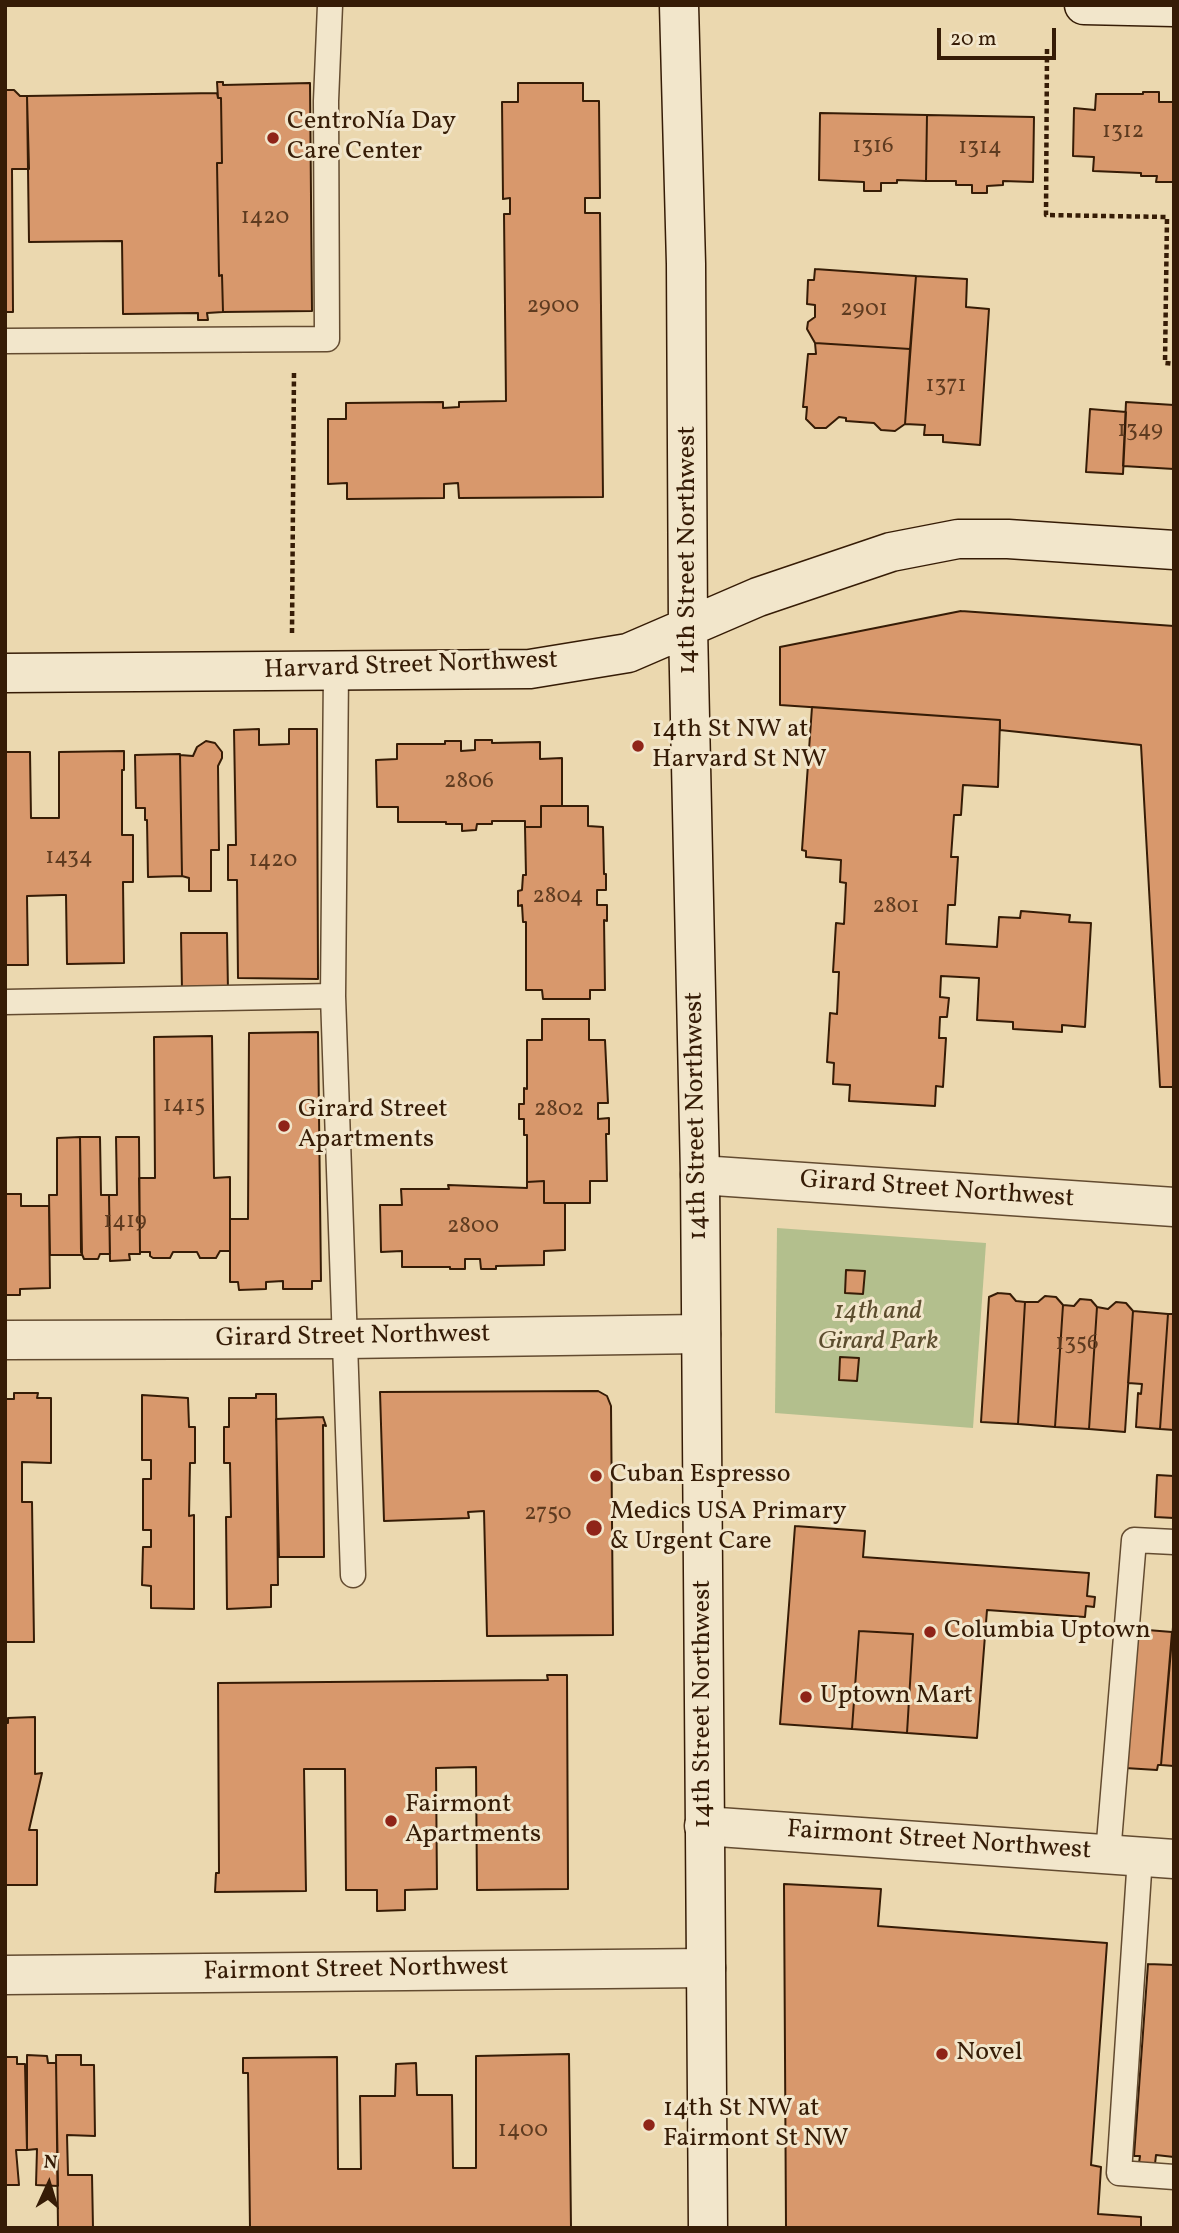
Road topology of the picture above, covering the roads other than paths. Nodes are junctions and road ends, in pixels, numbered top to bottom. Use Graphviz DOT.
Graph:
graph roads {
  1 [pos="330,5"];
  2 [pos="679,5"];
  3 [pos="1084,5"];
  4 [pos="1174,7"];
  5 [pos="5,341"];
  6 [pos="1174,550"];
  7 [pos="688,627"];
  8 [pos="336,671"];
  9 [pos="5,673"];
  10 [pos="332,996"];
  11 [pos="5,1002"];
  12 [pos="700,1175"];
  13 [pos="1174,1207"];
  14 [pos="701,1334"];
  15 [pos="346,1339"];
  16 [pos="5,1340"];
  17 [pos="1174,1542"];
  18 [pos="353,1575"];
  19 [pos="705,1826"];
  20 [pos="1140,1857"];
  21 [pos="706,1968"];
  22 [pos="5,1975"];
  23 [pos="1174,2177"];
  24 [pos="708,2228"];
  1 -- 5 [label="lane"];
  2 -- 7 [label="main road, 14th Street Northwest"];
  3 -- 4 [label="main road"];
  6 -- 7 [label="main road, Harvard Street Northwest"];
  7 -- 8 [label="main road, Harvard Street Northwest"];
  7 -- 12 [label="main road, 14th Street Northwest"];
  8 -- 9 [label="main road, Harvard Street Northwest"];
  8 -- 10 [label="lane"];
  10 -- 11 [label="lane"];
  10 -- 15 [label="lane"];
  12 -- 13 [label="main road, Girard Street Northwest"];
  12 -- 14 [label="main road, 14th Street Northwest"];
  14 -- 15 [label="main road, Girard Street Northwest"];
  14 -- 19 [label="main road, 14th Street Northwest"];
  15 -- 16 [label="main road, Girard Street Northwest"];
  15 -- 18 [label="lane"];
  17 -- 20 [label="lane"];
  19 -- 20 [label="main road, Fairmont Street Northwest"];
  19 -- 21 [label="main road, 14th Street Northwest"];
  20 -- 23 [label="lane"];
  21 -- 22 [label="main road, Fairmont Street Northwest"];
  21 -- 24 [label="main road, 14th Street Northwest"];
}
